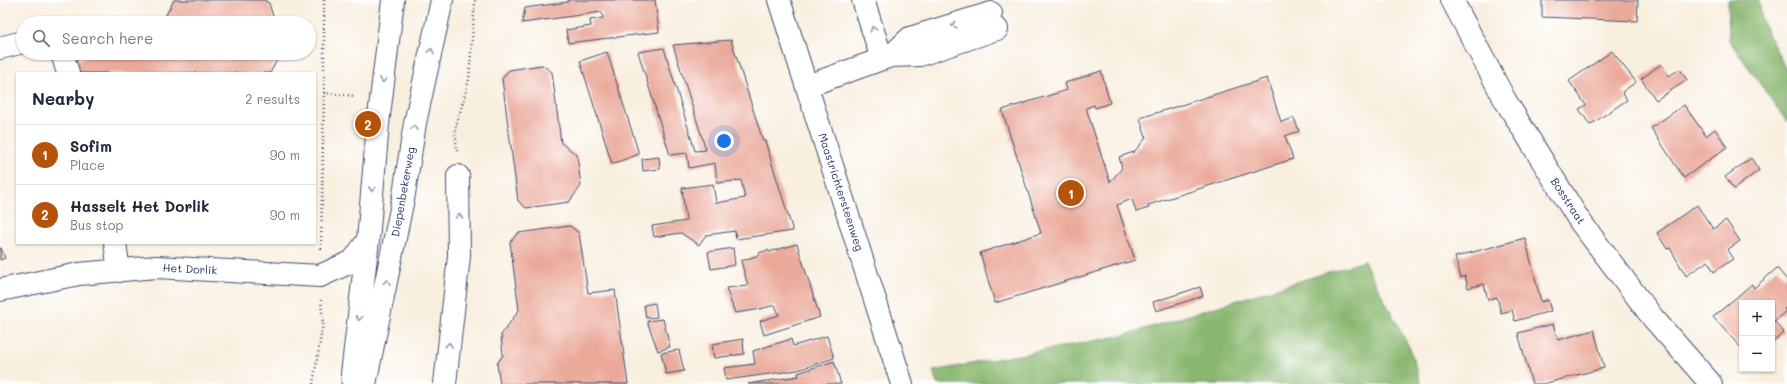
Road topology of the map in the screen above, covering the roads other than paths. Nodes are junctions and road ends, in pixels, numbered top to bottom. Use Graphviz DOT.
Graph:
graph roads {
  1 [pos="393,0"];
  2 [pos="442,0"];
  3 [pos="779,0"];
  4 [pos="863,0"];
  5 [pos="1452,0"];
  6 [pos="994,21"];
  7 [pos="16,44"];
  8 [pos="0,48"];
  9 [pos="887,58"];
  10 [pos="64,60"];
  11 [pos="68,72"];
  12 [pos="807,86"];
  13 [pos="458,176"];
  14 [pos="368,240"];
  15 [pos="115,244"];
  16 [pos="119,271"];
  17 [pos="0,290"];
  18 [pos="353,384"];
  19 [pos="366,384"];
  20 [pos="445,384"];
  21 [pos="902,384"];
  22 [pos="1711,384"];
  1 -- 14 [label="street, one-way"];
  19 -- 2 [label="street, Diepenbekerweg, one-way"];
  3 -- 12 [label="street, Maastrichtersteenweg"];
  9 -- 4 [label="street, one-way"];
  5 -- 22 [label="street, Bosstraat"];
  6 -- 9 [label="street"];
  7 -- 8 [label="street"];
  9 -- 12 [label="street"];
  10 -- 11 [label="street"];
  12 -- 21 [label="street, Maastrichtersteenweg"];
  20 -- 13 [label="street, one-way"];
  14 -- 16 [label="street, Het Dorlik"];
  14 -- 18 [label="street, one-way"];
  15 -- 16 [label="street"];
  16 -- 17 [label="street, Het Dorlik"];
}
